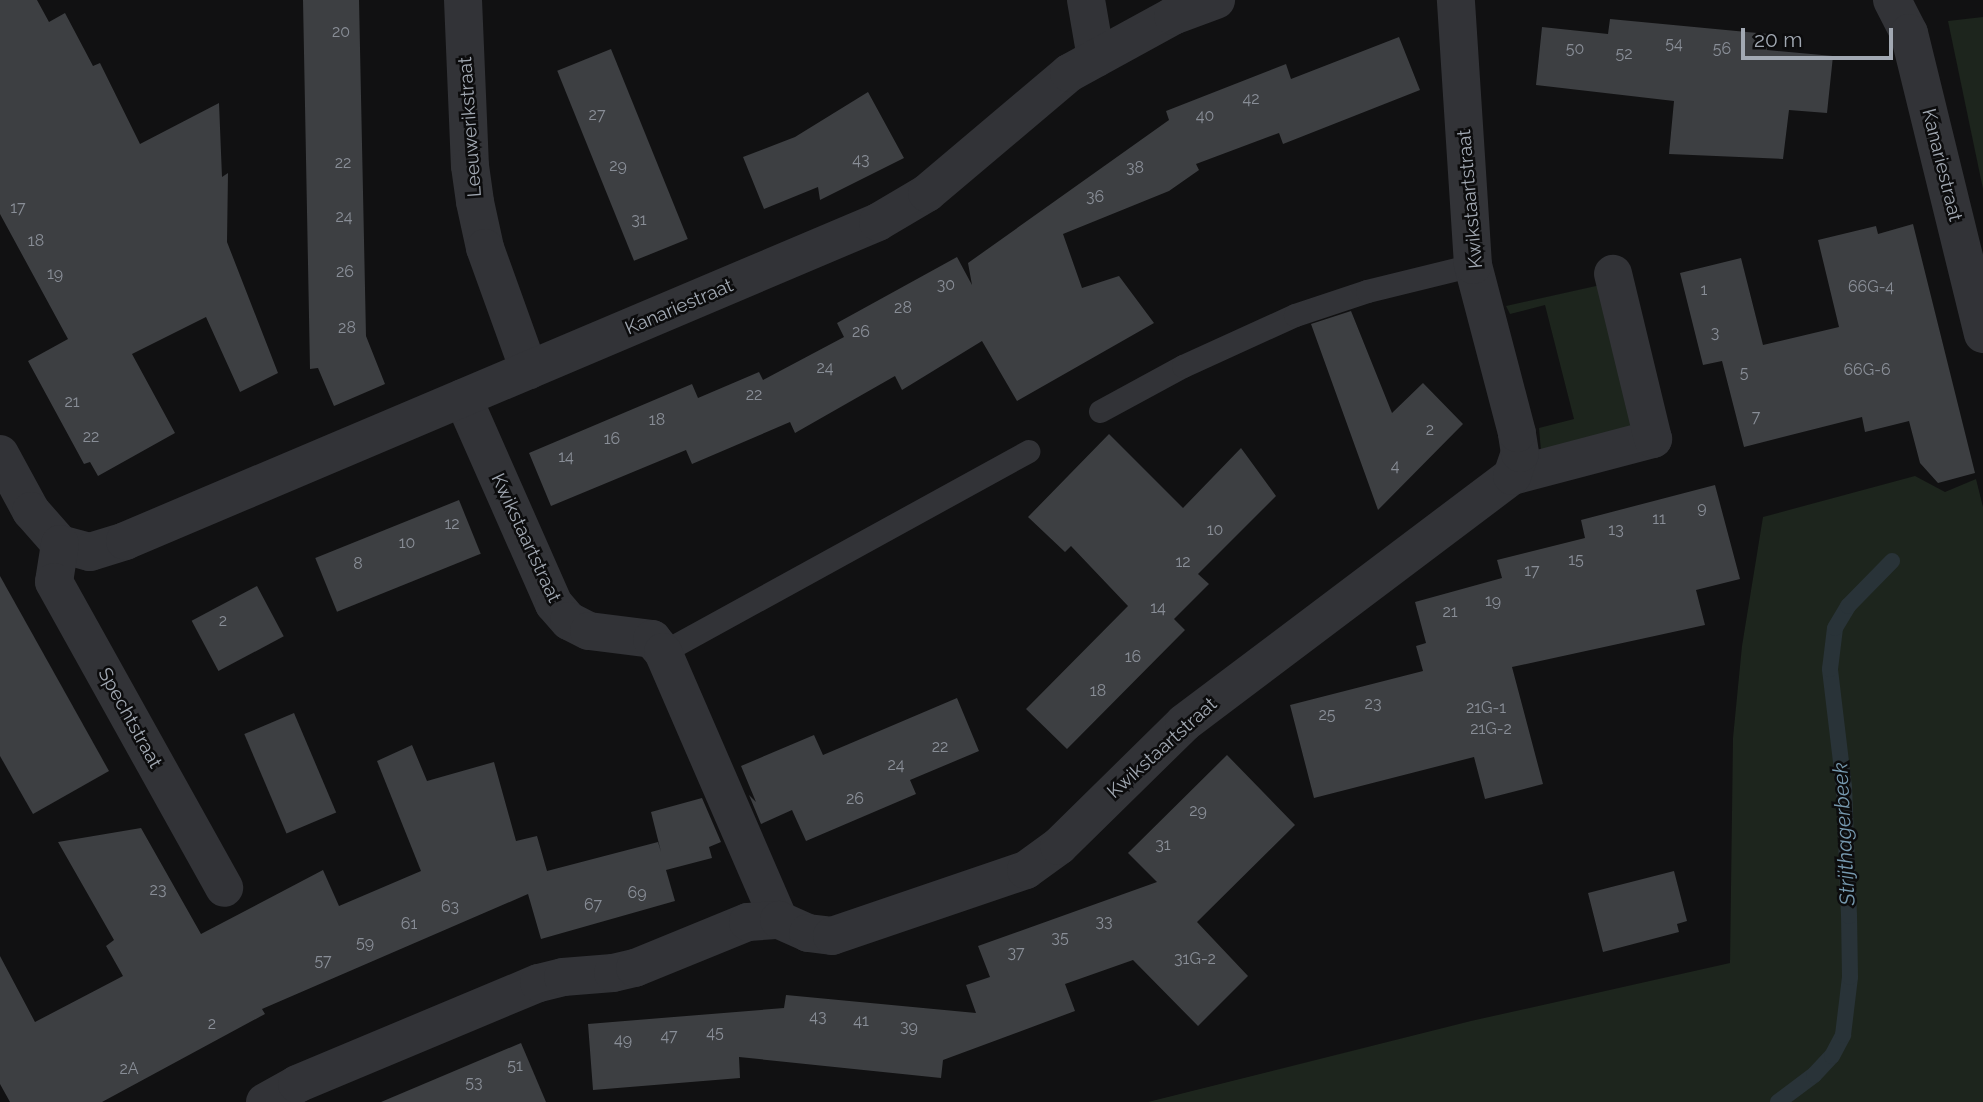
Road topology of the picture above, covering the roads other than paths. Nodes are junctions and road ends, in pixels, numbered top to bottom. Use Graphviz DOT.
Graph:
graph roads {
  1 [pos="463,0"];
  2 [pos="1086,0"];
  3 [pos="1216,0"];
  4 [pos="1456,0"];
  5 [pos="1892,0"];
  6 [pos="1096,58"];
  7 [pos="1473,265"];
  8 [pos="1613,274"];
  9 [pos="1983,334"];
  10 [pos="529,370"];
  11 [pos="463,398"];
  12 [pos="1100,411"];
  13 [pos="1028,451"];
  14 [pos="0,454"];
  15 [pos="1512,476"];
  16 [pos="60,544"];
  17 [pos="663,652"];
  18 [pos="224,888"];
  19 [pos="779,920"];
  20 [pos="265,1102"];
  1 -- 10 [label="street, Leeuwerikstraat"];
  2 -- 6 [label="street"];
  3 -- 6 [label="street, Kanariestraat"];
  4 -- 7 [label="street, Kwikstaartstraat"];
  5 -- 9 [label="street, Kanariestraat"];
  6 -- 10 [label="street, Kanariestraat"];
  7 -- 12 [label="lane"];
  7 -- 15 [label="street, Kwikstaartstraat"];
  8 -- 15 [label="street, Kwikstaartstraat"];
  10 -- 11 [label="street, Kanariestraat"];
  11 -- 16 [label="street, Kanariestraat"];
  11 -- 17 [label="street, Kwikstaartstraat"];
  13 -- 17 [label="lane"];
  14 -- 16 [label="street"];
  15 -- 19 [label="street, Kwikstaartstraat"];
  16 -- 18 [label="street, Spechtstraat"];
  17 -- 19 [label="street"];
  19 -- 20 [label="street, Kwikstaartstraat"];
}
